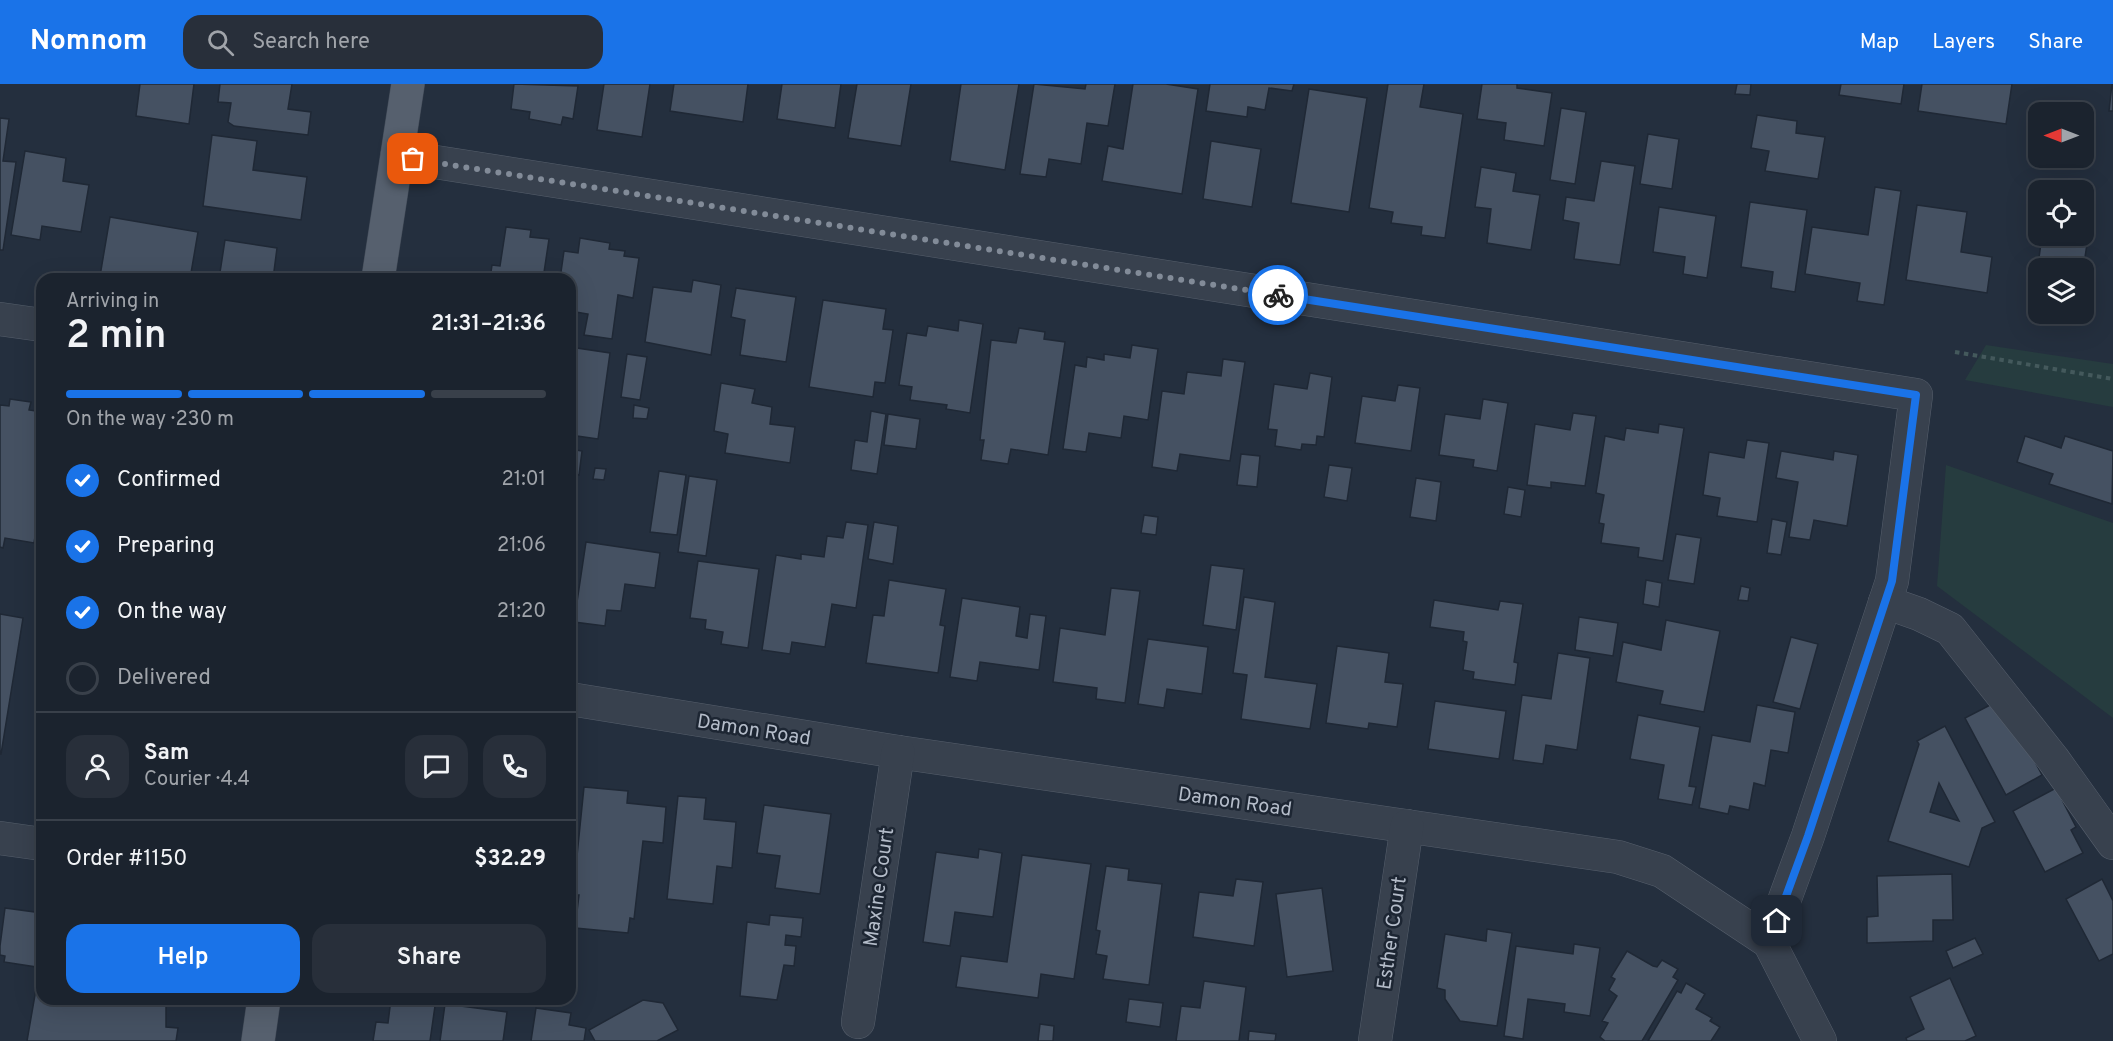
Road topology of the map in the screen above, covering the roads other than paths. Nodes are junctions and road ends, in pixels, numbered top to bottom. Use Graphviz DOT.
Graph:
graph roads {
  1 [pos="408,84"];
  2 [pos="397,156"];
  3 [pos="379,273"];
  4 [pos="0,319"];
  5 [pos="36,324"];
  6 [pos="1885,602"];
  7 [pos="576,700"];
  8 [pos="898,752"];
  9 [pos="1407,826"];
  10 [pos="0,838"];
  11 [pos="36,843"];
  12 [pos="2113,843"];
  13 [pos="1769,942"];
  14 [pos="263,1005"];
  15 [pos="858,1022"];
  16 [pos="258,1041"];
  17 [pos="1375,1041"];
  18 [pos="1820,1041"];
  1 -- 2 [label="main road"];
  2 -- 3 [label="main road"];
  2 -- 6 [label="street"];
  4 -- 5 [label="street"];
  6 -- 12 [label="street"];
  6 -- 13 [label="street"];
  7 -- 8 [label="street, Damon Road"];
  8 -- 9 [label="street, Damon Road"];
  8 -- 15 [label="street, Maxine Court"];
  9 -- 13 [label="street, Damon Road"];
  9 -- 17 [label="street, Esther Court"];
  10 -- 11 [label="street"];
  13 -- 18 [label="street, Damon Road"];
  14 -- 16 [label="main road"];
}
